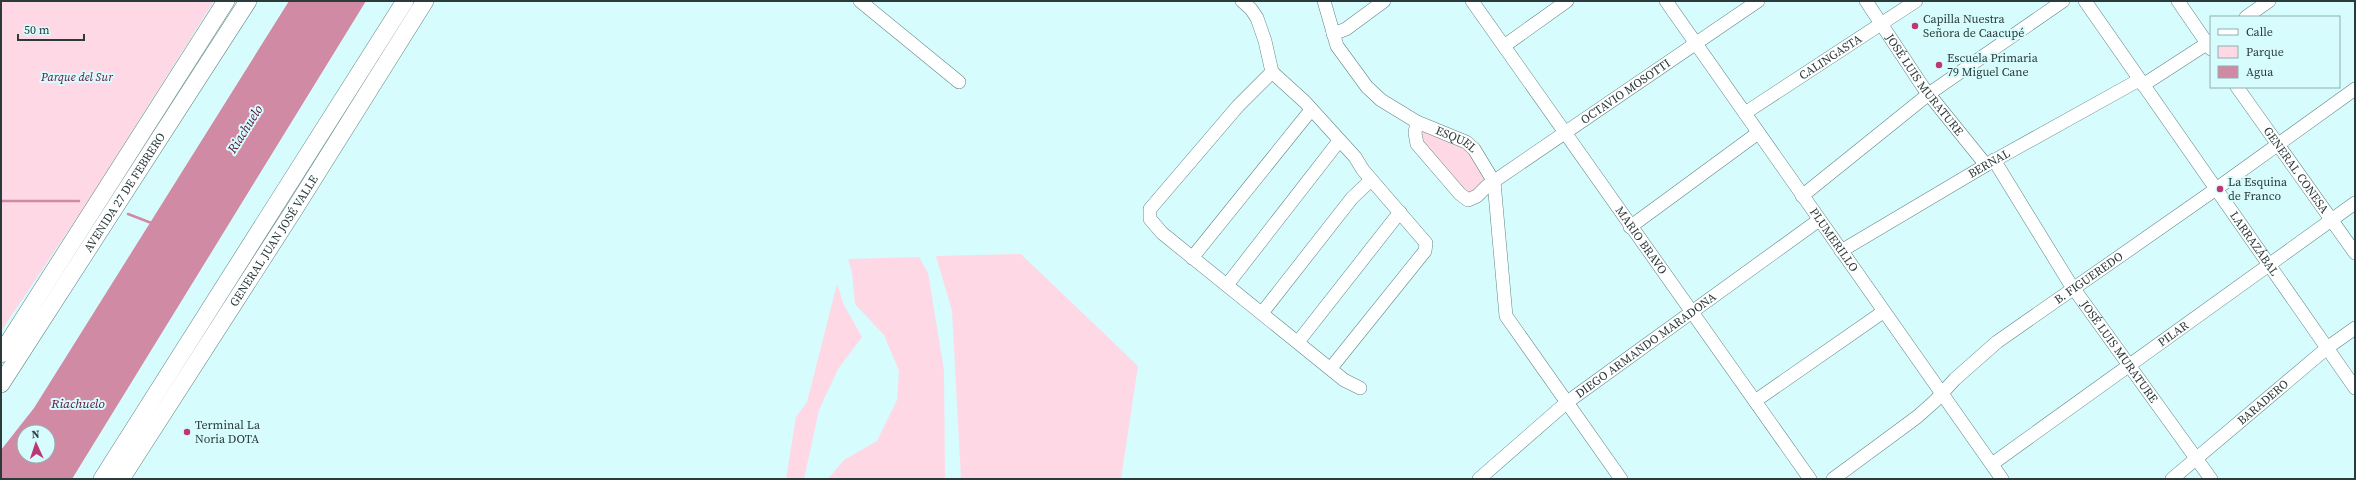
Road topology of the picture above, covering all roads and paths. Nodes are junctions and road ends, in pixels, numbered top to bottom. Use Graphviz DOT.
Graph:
graph roads {
  1 [pos="226,1"];
  2 [pos="248,1"];
  3 [pos="405,1"];
  4 [pos="425,1"];
  5 [pos="860,1"];
  6 [pos="1242,1"];
  7 [pos="1324,1"];
  8 [pos="1384,1"];
  9 [pos="1472,1"];
  10 [pos="1567,1"];
  11 [pos="1666,1"];
  12 [pos="1758,1"];
  13 [pos="1866,1"];
  14 [pos="1916,1"];
  15 [pos="2062,1"];
  16 [pos="2085,1"];
  17 [pos="2178,1"];
  18 [pos="2269,1"];
  19 [pos="2247,16"];
  20 [pos="1882,23"];
  21 [pos="1333,34"];
  22 [pos="1697,44"];
  23 [pos="2210,45"];
  24 [pos="1504,46"];
  25 [pos="1272,72"];
  26 [pos="959,82"];
  27 [pos="2141,82"];
  28 [pos="2238,88"];
  29 [pos="2355,89"];
  30 [pos="1930,93"];
  31 [pos="1311,110"];
  32 [pos="1745,113"];
  33 [pos="1417,122"];
  34 [pos="1758,133"];
  35 [pos="1565,134"];
  36 [pos="1339,141"];
  37 [pos="2278,144"];
  38 [pos="1990,162"];
  39 [pos="1372,180"];
  40 [pos="1494,182"];
  41 [pos="2216,189"];
  42 [pos="1802,196"];
  43 [pos="2355,203"];
  44 [pos="1400,212"];
  45 [pos="1819,220"];
  46 [pos="2332,220"];
  47 [pos="1630,227"];
  48 [pos="1841,251"];
  49 [pos="2355,253"];
  50 [pos="1192,258"];
  51 [pos="2269,266"];
  52 [pos="1227,285"];
  53 [pos="2074,289"];
  54 [pos="1883,312"];
  55 [pos="1262,313"];
  56 [pos="1692,313"];
  57 [pos="2355,328"];
  58 [pos="1298,342"];
  59 [pos="2327,348"];
  60 [pos="1,354"];
  61 [pos="2131,365"];
  62 [pos="1331,368"];
  63 [pos="1,384"];
  64 [pos="1360,388"];
  65 [pos="2355,388"];
  66 [pos="1943,394"];
  67 [pos="1755,401"];
  68 [pos="1566,403"];
  69 [pos="2196,457"];
  70 [pos="1992,464"];
  71 [pos="108,478"];
  72 [pos="1479,479"];
  73 [pos="1621,479"];
  74 [pos="1810,479"];
  75 [pos="1833,479"];
  76 [pos="2002,479"];
  77 [pos="2172,479"];
  78 [pos="2211,479"];
  1 -- 60 [label="main road, AVENIDA 27 DE FEBRERO"];
  2 -- 63 [label="main road, AVENIDA 27 DE FEBRERO"];
  3 -- 71 [label="main road, GENERAL JUAN JOSÉ VALLE"];
  4 -- 71 [label="main road, GENERAL JUAN JOSÉ VALLE"];
  5 -- 26 [label="street"];
  6 -- 25 [label="street"];
  7 -- 21 [label="street, ESQUEL"];
  8 -- 21 [label="street"];
  9 -- 24 [label="street, MARIO BRAVO"];
  10 -- 24 [label="street"];
  11 -- 22 [label="street, PLUMERILLO"];
  12 -- 22 [label="street, OCTAVIO MOSOTTI"];
  13 -- 20 [label="street, JOSÉ LUIS MURATURE"];
  14 -- 20 [label="street, CALINGASTA"];
  15 -- 30 [label="street"];
  16 -- 27 [label="street, LARRAZÁBAL"];
  17 -- 23 [label="street"];
  18 -- 19 [label="street"];
  20 -- 30 [label="street, JOSÉ LUIS MURATURE"];
  20 -- 32 [label="street, CALINGASTA"];
  21 -- 33 [label="street, ESQUEL"];
  22 -- 32 [label="street, PLUMERILLO"];
  22 -- 35 [label="street, OCTAVIO MOSOTTI"];
  23 -- 27 [label="street, BERNAL"];
  24 -- 35 [label="street, MARIO BRAVO"];
  25 -- 31 [label="street"];
  25 -- 50 [label="street"];
  27 -- 38 [label="street, BERNAL"];
  27 -- 41 [label="street, LARRAZÁBAL"];
  28 -- 37 [label="street, GENERAL CONESA"];
  29 -- 37 [label="street, B. FIGUEREDO"];
  30 -- 38 [label="street, JOSÉ LUIS MURATURE"];
  30 -- 42 [label="street"];
  31 -- 36 [label="street"];
  31 -- 50 [label="street"];
  32 -- 34 [label="street, PLUMERILLO"];
  33 -- 40 [label="street, ESQUEL"];
  33 -- 40 [label="street, OCTAVIO MOSOTTI"];
  34 -- 42 [label="street, PLUMERILLO"];
  34 -- 47 [label="street"];
  35 -- 40 [label="street, OCTAVIO MOSOTTI"];
  35 -- 47 [label="street, MARIO BRAVO"];
  36 -- 39 [label="street"];
  36 -- 52 [label="street"];
  37 -- 41 [label="street, B. FIGUEREDO"];
  37 -- 46 [label="street, GENERAL CONESA"];
  38 -- 48 [label="street, BERNAL"];
  38 -- 53 [label="street, JOSÉ LUIS MURATURE"];
  39 -- 44 [label="street"];
  39 -- 55 [label="street"];
  40 -- 68 [label="street, ESQUEL"];
  41 -- 51 [label="street, LARRAZÁBAL"];
  41 -- 53 [label="street, B. FIGUEREDO"];
  42 -- 45 [label="street, PLUMERILLO"];
  43 -- 46 [label="street, PILAR"];
  44 -- 58 [label="street"];
  44 -- 62 [label="street"];
  45 -- 48 [label="street, PLUMERILLO"];
  45 -- 56 [label="street, DIEGO ARMANDO MARADONA"];
  46 -- 49 [label="street, GENERAL CONESA"];
  46 -- 51 [label="street, PILAR"];
  47 -- 56 [label="street, MARIO BRAVO"];
  48 -- 54 [label="street, PLUMERILLO"];
  50 -- 52 [label="street"];
  51 -- 59 [label="street, LARRAZÁBAL"];
  51 -- 61 [label="street, PILAR"];
  52 -- 55 [label="street"];
  53 -- 61 [label="street, JOSÉ LUIS MURATURE"];
  53 -- 66 [label="street, B. FIGUEREDO"];
  54 -- 66 [label="street, PLUMERILLO"];
  54 -- 67 [label="street"];
  55 -- 58 [label="street"];
  56 -- 67 [label="street, MARIO BRAVO"];
  56 -- 68 [label="street, DIEGO ARMANDO MARADONA"];
  57 -- 59 [label="street, BARADERO"];
  58 -- 62 [label="street"];
  59 -- 65 [label="street, LARRAZÁBAL"];
  59 -- 69 [label="street, BARADERO"];
  61 -- 69 [label="street, JOSÉ LUIS MURATURE"];
  61 -- 70 [label="street, PILAR"];
  62 -- 64 [label="street"];
  66 -- 70 [label="street, PLUMERILLO"];
  66 -- 75 [label="street, B. FIGUEREDO"];
  67 -- 74 [label="street, MARIO BRAVO"];
  68 -- 72 [label="street, DIEGO ARMANDO MARADONA"];
  68 -- 73 [label="street, ESQUEL"];
  69 -- 77 [label="street, BARADERO"];
  69 -- 78 [label="street, JOSÉ LUIS MURATURE"];
  70 -- 76 [label="street, PLUMERILLO"];
}
